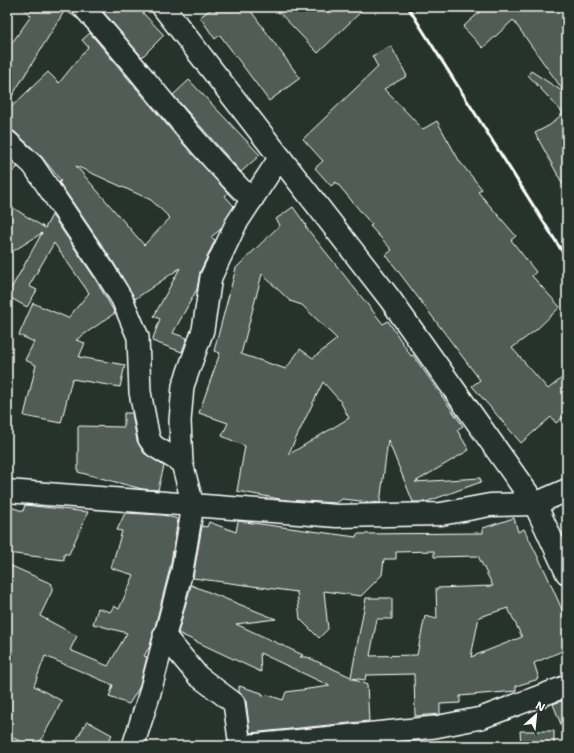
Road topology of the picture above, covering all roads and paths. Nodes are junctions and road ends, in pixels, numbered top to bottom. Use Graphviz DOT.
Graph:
graph roads {
  1 [pos="83,7"];
  2 [pos="163,7"];
  3 [pos="7,141"];
  4 [pos="280,157"];
  5 [pos="252,200"];
  6 [pos="182,462"];
  7 [pos="567,490"];
  8 [pos="7,491"];
  9 [pos="535,504"];
  10 [pos="193,505"];
  11 [pos="567,573"];
  12 [pos="164,635"];
  13 [pos="567,686"];
  14 [pos="133,746"];
  15 [pos="240,746"];
  1 -- 5 [label="street"];
  2 -- 4 [label="main road"];
  3 -- 6 [label="street"];
  4 -- 5 [label="street"];
  4 -- 9 [label="main road"];
  5 -- 6 [label="street"];
  6 -- 10 [label="street"];
  7 -- 9 [label="main road"];
  8 -- 10 [label="main road"];
  9 -- 10 [label="main road"];
  9 -- 11 [label="main road"];
  10 -- 12 [label="street"];
  12 -- 14 [label="street"];
  12 -- 15 [label="street"];
  13 -- 15 [label="street"];
}
